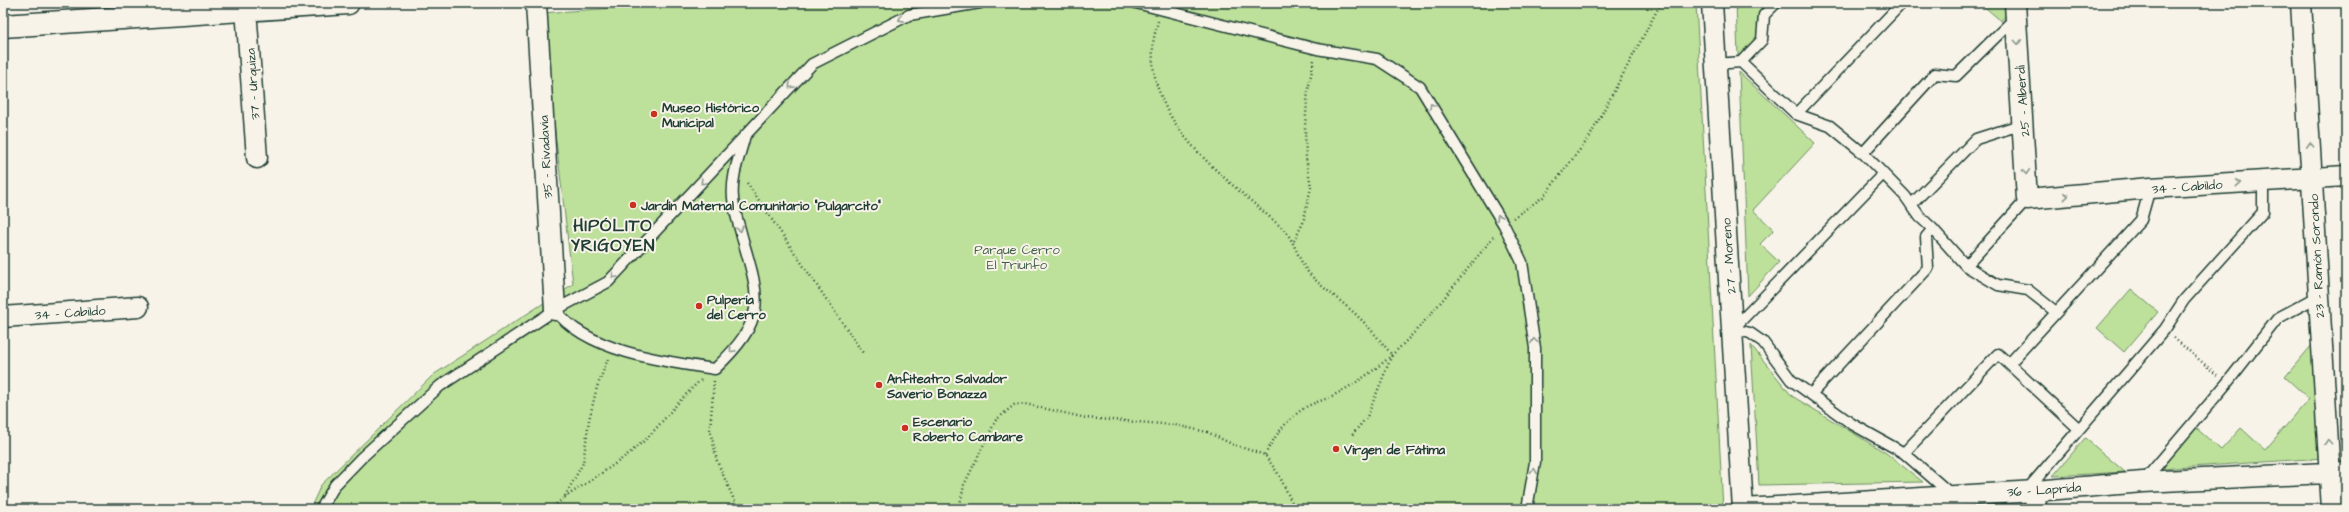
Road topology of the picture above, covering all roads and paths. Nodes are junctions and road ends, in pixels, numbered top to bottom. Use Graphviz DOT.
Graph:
graph roads {
  1 [pos="348,3"];
  2 [pos="536,3"];
  3 [pos="980,3"];
  4 [pos="1136,3"];
  5 [pos="1661,3"];
  6 [pos="1712,3"];
  7 [pos="1776,3"];
  8 [pos="1902,3"];
  9 [pos="2301,3"];
  10 [pos="240,7"];
  11 [pos="1160,8"];
  12 [pos="2016,10"];
  13 [pos="3,26"];
  14 [pos="1317,49"];
  15 [pos="1741,62"];
  16 [pos="1716,64"];
  17 [pos="1796,114"];
  18 [pos="2023,124"];
  19 [pos="745,137"];
  20 [pos="1862,153"];
  21 [pos="257,158"];
  22 [pos="736,168"];
  23 [pos="1883,174"];
  24 [pos="2346,176"];
  25 [pos="2312,178"];
  26 [pos="2263,181"];
  27 [pos="2150,188"];
  28 [pos="2027,199"];
  29 [pos="1910,205"];
  30 [pos="1504,224"];
  31 [pos="1933,229"];
  32 [pos="1294,241"];
  33 [pos="1966,266"];
  34 [pos="2319,296"];
  35 [pos="138,307"];
  36 [pos="555,310"];
  37 [pos="2056,312"];
  38 [pos="3,317"];
  39 [pos="1733,329"];
  40 [pos="2165,329"];
  41 [pos="612,347"];
  42 [pos="863,353"];
  43 [pos="1392,354"];
  44 [pos="2009,364"];
  45 [pos="715,368"];
  46 [pos="2227,383"];
  47 [pos="1811,394"];
  48 [pos="2078,428"];
  49 [pos="1351,436"];
  50 [pos="1904,453"];
  51 [pos="1265,455"];
  52 [pos="2338,473"];
  53 [pos="2143,482"];
  54 [pos="1952,495"];
  55 [pos="2032,497"];
  56 [pos="564,498"];
  57 [pos="1090,506"];
  58 [pos="321,509"];
  59 [pos="550,509"];
  60 [pos="738,509"];
  61 [pos="959,509"];
  62 [pos="1064,509"];
  63 [pos="1295,509"];
  64 [pos="1527,509"];
  65 [pos="1742,509"];
  66 [pos="2332,509"];
  1 -- 10 [label="street"];
  2 -- 36 [label="street, 35 - Rivadavia"];
  3 -- 19 [label="lane, one-way"];
  4 -- 11 [label="lane"];
  5 -- 30 [label="path"];
  6 -- 16 [label="street, 27 - Moreno"];
  7 -- 15 [label="lane"];
  8 -- 17 [label="lane"];
  25 -- 9 [label="street, 23 - Ramón Sorondo, one-way"];
  10 -- 13 [label="street"];
  10 -- 21 [label="street, 37 - Urquiza"];
  11 -- 14 [label="lane"];
  11 -- 32 [label="path"];
  12 -- 18 [label="street, 25 - Alberdi, one-way"];
  12 -- 20 [label="lane"];
  30 -- 14 [label="lane, one-way"];
  14 -- 32 [label="path"];
  15 -- 16 [label="lane"];
  15 -- 17 [label="lane"];
  16 -- 39 [label="street, 27 - Moreno"];
  17 -- 20 [label="lane"];
  18 -- 28 [label="street, 25 - Alberdi, one-way"];
  18 -- 29 [label="lane"];
  19 -- 22 [label="lane"];
  19 -- 36 [label="lane, one-way"];
  20 -- 23 [label="lane"];
  22 -- 42 [label="path"];
  22 -- 45 [label="lane, one-way"];
  23 -- 29 [label="lane"];
  23 -- 39 [label="lane"];
  24 -- 25 [label="street, 34 - Cabildo"];
  25 -- 26 [label="street, 34 - Cabildo"];
  25 -- 34 [label="street, 23 - Ramón Sorondo"];
  27 -- 26 [label="street, 34 - Cabildo, one-way"];
  26 -- 40 [label="lane"];
  28 -- 27 [label="street, 34 - Cabildo, one-way"];
  27 -- 37 [label="lane"];
  28 -- 33 [label="lane"];
  29 -- 31 [label="lane"];
  30 -- 43 [label="path"];
  64 -- 30 [label="lane, one-way"];
  31 -- 33 [label="lane"];
  31 -- 47 [label="lane"];
  32 -- 43 [label="path"];
  33 -- 37 [label="lane"];
  34 -- 46 [label="lane"];
  52 -- 34 [label="street, 23 - Ramón Sorondo, one-way"];
  35 -- 38 [label="street, 34 - Cabildo"];
  36 -- 41 [label="lane"];
  36 -- 58 [label="lane"];
  37 -- 44 [label="lane"];
  39 -- 47 [label="lane"];
  39 -- 65 [label="street, 27 - Moreno"];
  40 -- 46 [label="path"];
  40 -- 48 [label="lane"];
  41 -- 45 [label="lane"];
  41 -- 56 [label="path"];
  43 -- 49 [label="path"];
  43 -- 51 [label="path"];
  44 -- 48 [label="lane"];
  44 -- 50 [label="lane"];
  45 -- 56 [label="path"];
  45 -- 60 [label="path"];
  46 -- 53 [label="lane"];
  47 -- 50 [label="lane"];
  48 -- 55 [label="lane"];
  50 -- 54 [label="lane"];
  51 -- 61 [label="path"];
  51 -- 63 [label="path"];
  52 -- 53 [label="street, 36 - Laprida"];
  52 -- 66 [label="street, 23 - Ramón Sorondo"];
  53 -- 55 [label="street, 36 - Laprida"];
  54 -- 55 [label="street, 36 - Laprida"];
  54 -- 65 [label="street, 36 - Laprida"];
  56 -- 59 [label="path"];
  57 -- 62 [label="path"];
}
